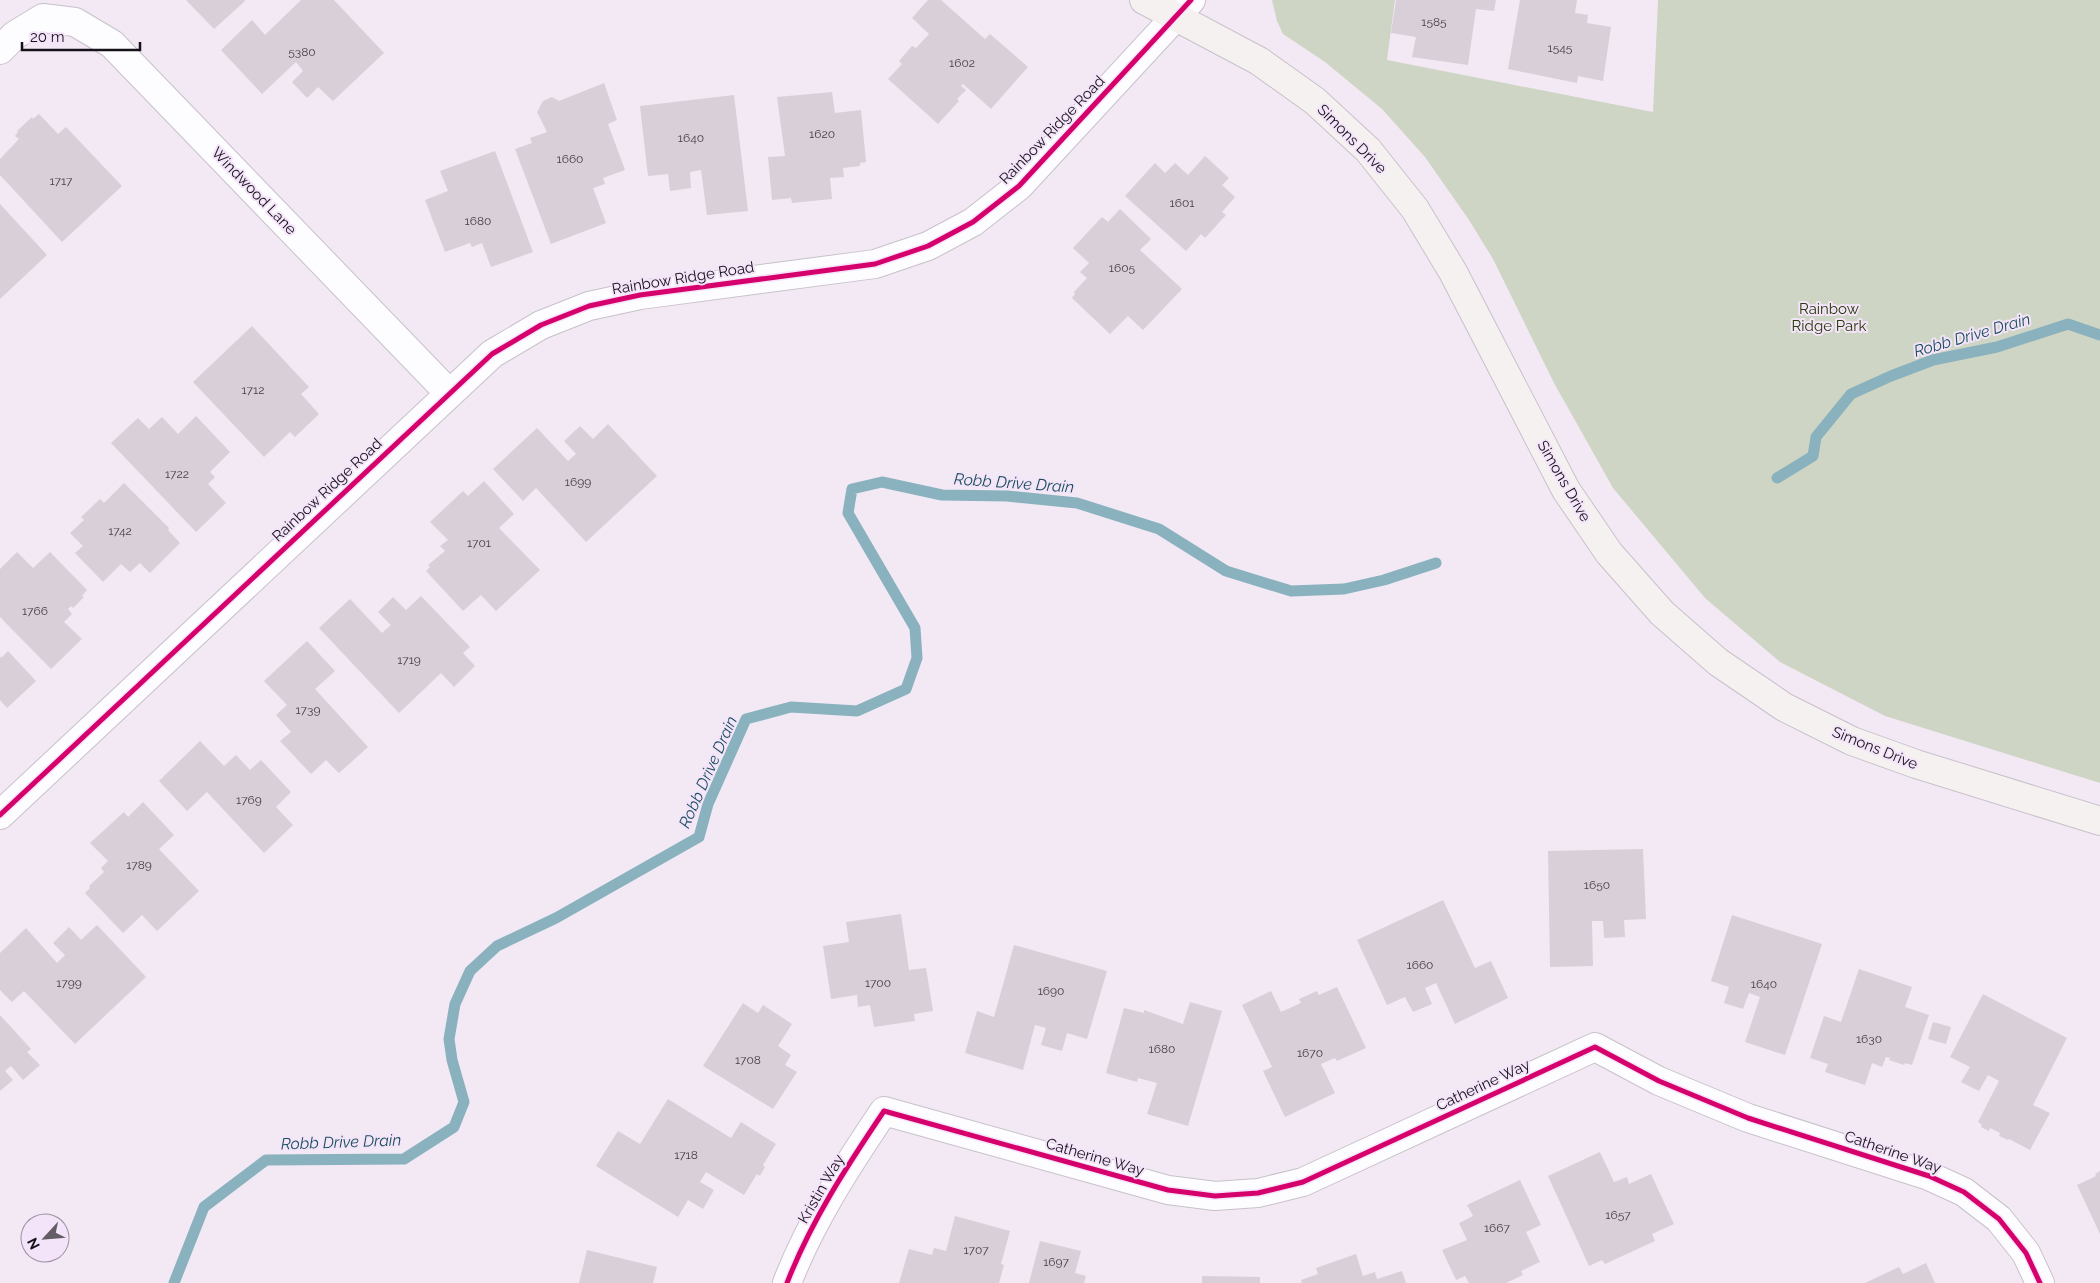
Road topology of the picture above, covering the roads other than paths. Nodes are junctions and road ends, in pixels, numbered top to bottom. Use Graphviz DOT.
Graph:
graph roads {
  1 [pos="1144,0"];
  2 [pos="1184,8"];
  3 [pos="0,50"];
  4 [pos="449,392"];
  5 [pos="0,815"];
  6 [pos="2100,821"];
  7 [pos="884,1111"];
  8 [pos="787,1283"];
  9 [pos="2040,1283"];
  1 -- 2 [label="street, Simons Drive"];
  2 -- 4 [label="street, Rainbow Ridge Road"];
  2 -- 6 [label="street, Simons Drive"];
  3 -- 4 [label="street, Windwood Lane"];
  4 -- 5 [label="street, Rainbow Ridge Road"];
  7 -- 8 [label="street, Kristin Way"];
  7 -- 9 [label="street, Catherine Way"];
}
